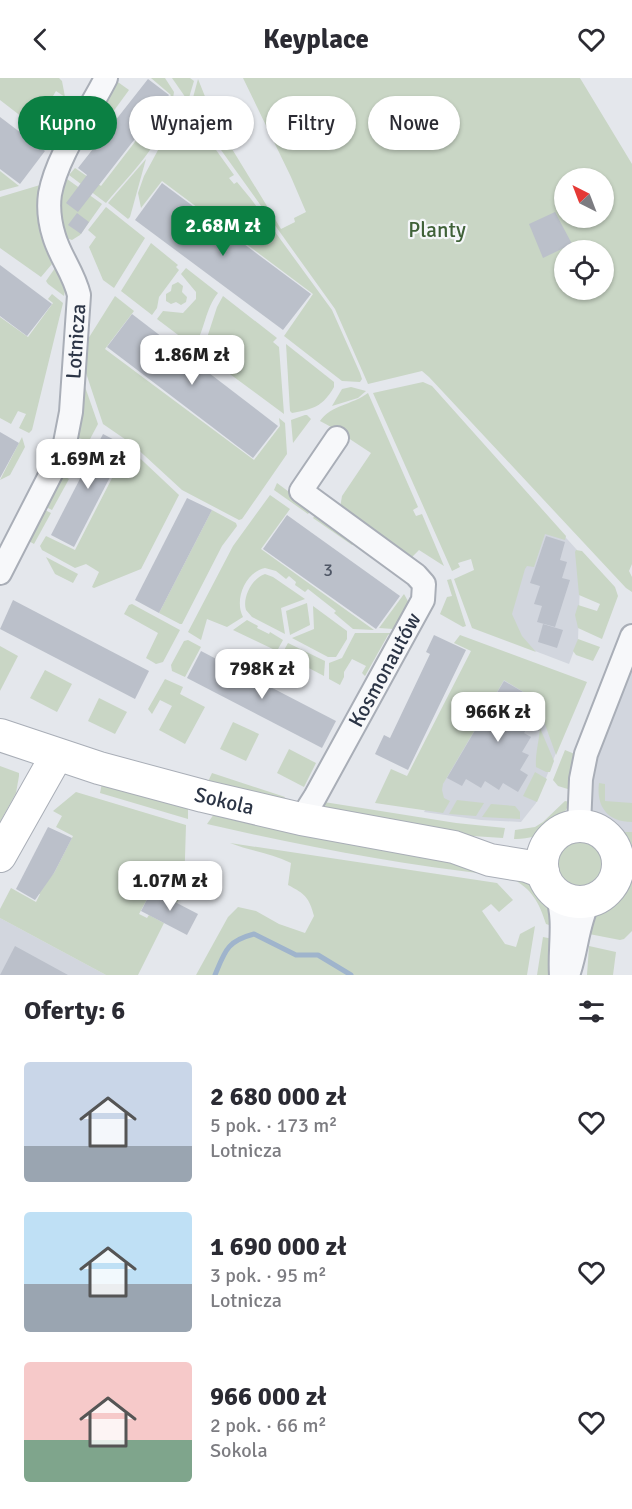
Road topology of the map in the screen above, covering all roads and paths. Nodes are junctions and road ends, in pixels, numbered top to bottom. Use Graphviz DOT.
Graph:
graph roads {
  1 [pos="106,78"];
  2 [pos="337,438"];
  3 [pos="0,573"];
  4 [pos="632,636"];
  5 [pos="0,735"];
  6 [pos="57,755"];
  7 [pos="301,819"];
  8 [pos="579,826"];
  9 [pos="0,856"];
  10 [pos="623,864"];
  11 [pos="549,871"];
  12 [pos="589,901"];
  13 [pos="561,975"];
  14 [pos="568,975"];
  1 -- 3 [label="street, Lotnicza"];
  2 -- 7 [label="street, Kosmonautów"];
  4 -- 8 [label="street"];
  5 -- 6 [label="street, Sokola"];
  6 -- 7 [label="street, Sokola"];
  6 -- 9 [label="street"];
  7 -- 11 [label="street, Sokola"];
  8 -- 10 [label="street"];
  8 -- 11 [label="street"];
  10 -- 12 [label="street"];
  11 -- 12 [label="street"];
  11 -- 13 [label="street"];
  12 -- 14 [label="street"];
}
